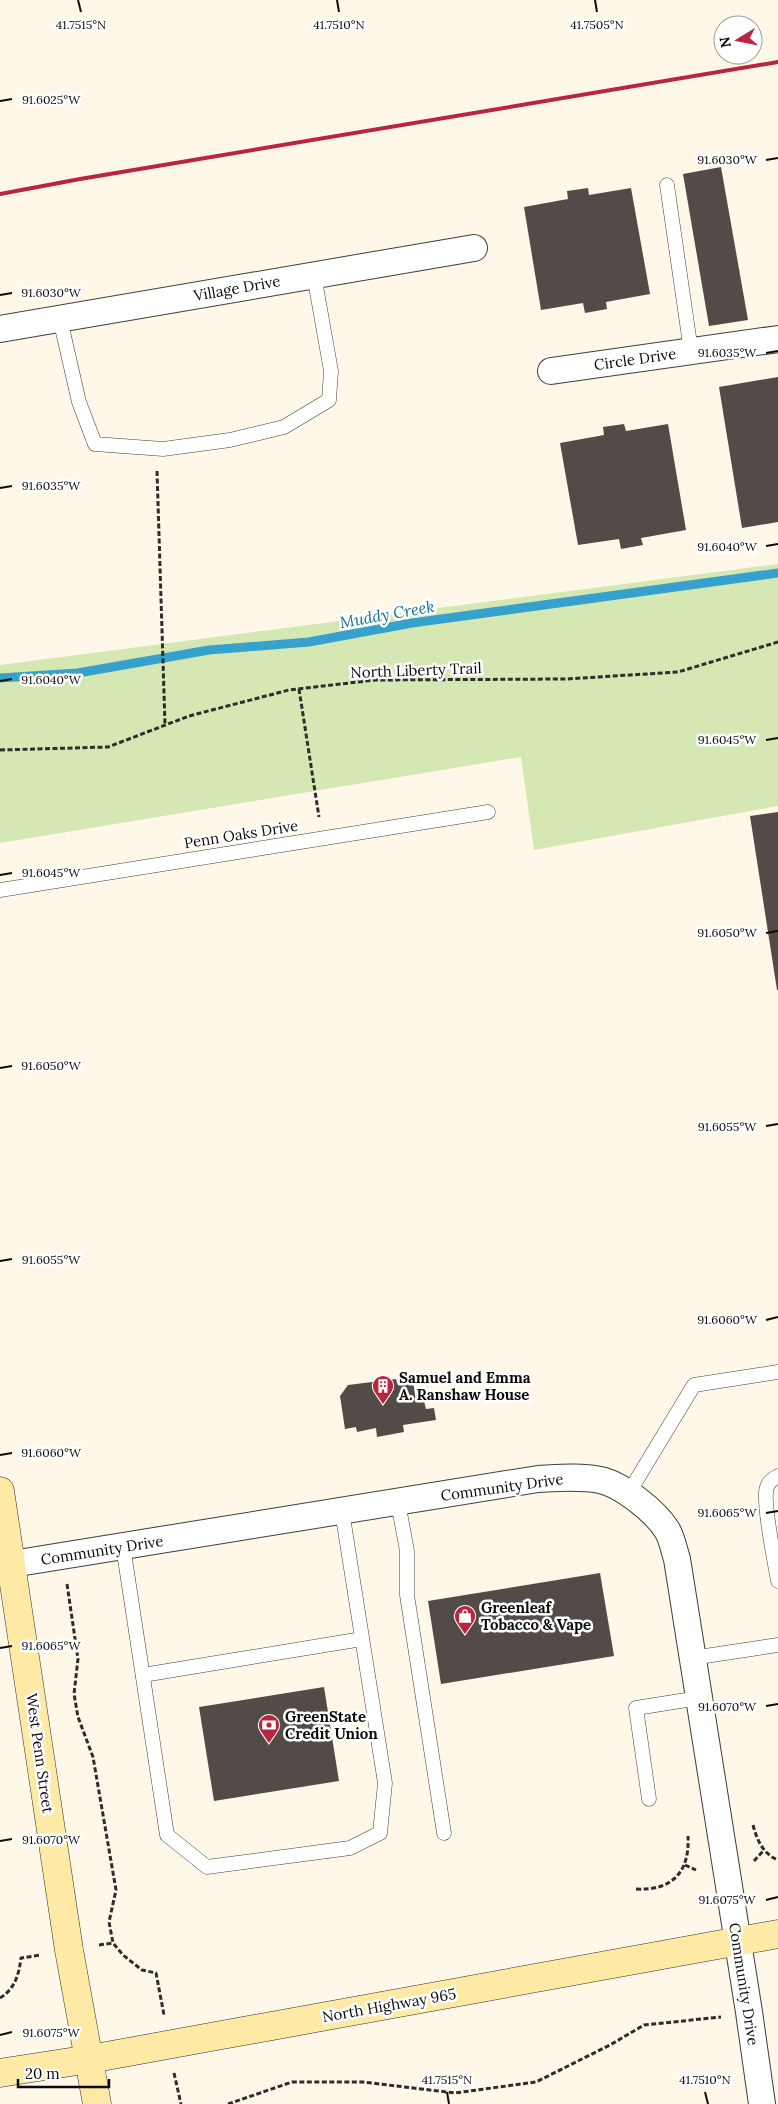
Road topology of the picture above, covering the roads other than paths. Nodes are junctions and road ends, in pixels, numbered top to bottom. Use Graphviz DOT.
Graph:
graph roads {
  1 [pos="667,184"];
  2 [pos="474,248"];
  3 [pos="314,275"];
  4 [pos="60,319"];
  5 [pos="0,329"];
  6 [pos="778,339"];
  7 [pos="691,351"];
  8 [pos="551,371"];
  9 [pos="488,812"];
  10 [pos="0,890"];
  11 [pos="778,1372"];
  12 [pos="778,1476"];
  13 [pos="0,1490"];
  14 [pos="628,1494"];
  15 [pos="398,1502"];
  16 [pos="342,1511"];
  17 [pos="123,1546"];
  18 [pos="6,1566"];
  19 [pos="778,1581"];
  20 [pos="362,1639"];
  21 [pos="778,1645"];
  22 [pos="692,1658"];
  23 [pos="143,1675"];
  24 [pos="699,1698"];
  25 [pos="649,1799"];
  26 [pos="444,1833"];
  27 [pos="778,1934"];
  28 [pos="737,1941"];
  29 [pos="90,2059"];
  30 [pos="0,2073"];
  31 [pos="97,2104"];
  32 [pos="762,2104"];
  1 -- 7 [label="lane"];
  2 -- 3 [label="street, Village Drive"];
  3 -- 4 [label="street, Village Drive"];
  3 -- 4 [label="lane"];
  4 -- 5 [label="street, Village Drive"];
  6 -- 7 [label="street, Circle Drive"];
  7 -- 8 [label="street, Circle Drive"];
  9 -- 10 [label="lane, Penn Oaks Drive"];
  11 -- 14 [label="lane"];
  12 -- 19 [label="lane"];
  13 -- 18 [label="street, West Penn Street"];
  14 -- 15 [label="street, Community Drive"];
  14 -- 22 [label="street, Community Drive"];
  15 -- 16 [label="street, Community Drive"];
  15 -- 26 [label="lane"];
  16 -- 17 [label="street, Community Drive"];
  16 -- 20 [label="lane"];
  17 -- 18 [label="street, Community Drive"];
  17 -- 23 [label="lane"];
  18 -- 29 [label="street, West Penn Street"];
  20 -- 23 [label="lane"];
  20 -- 23 [label="lane"];
  21 -- 22 [label="lane"];
  22 -- 24 [label="street, Community Drive"];
  24 -- 25 [label="lane"];
  24 -- 28 [label="street, Community Drive"];
  27 -- 28 [label="street, North Highway 965"];
  28 -- 29 [label="street, North Highway 965"];
  28 -- 32 [label="street, Community Drive"];
  29 -- 30 [label="street, North Highway 965"];
  29 -- 31 [label="street, West Penn Street"];
}
